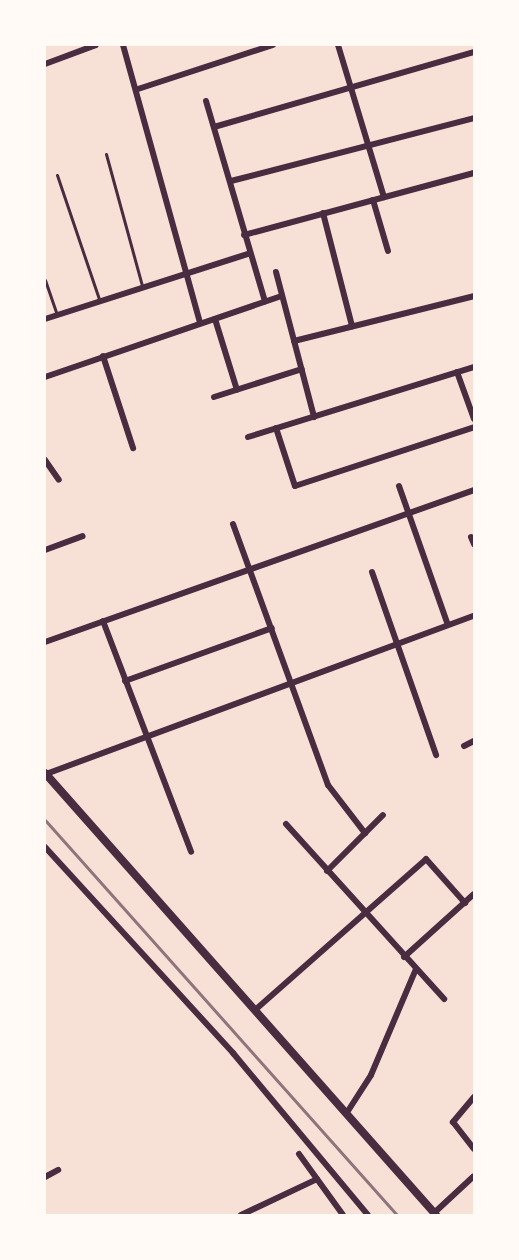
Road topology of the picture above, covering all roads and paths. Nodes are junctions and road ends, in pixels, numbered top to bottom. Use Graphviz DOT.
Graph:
graph roads {
  1 [pos="96,45"];
  2 [pos="123,45"];
  3 [pos="273,45"];
  4 [pos="338,45"];
  5 [pos="474,52"];
  6 [pos="45,64"];
  7 [pos="351,88"];
  8 [pos="138,89"];
  9 [pos="206,101"];
  10 [pos="474,118"];
  11 [pos="214,127"];
  12 [pos="368,145"];
  13 [pos="106,154"];
  14 [pos="474,173"];
  15 [pos="57,175"];
  16 [pos="231,181"];
  17 [pos="384,197"];
  18 [pos="373,200"];
  19 [pos="323,213"];
  20 [pos="244,235"];
  21 [pos="388,251"];
  22 [pos="250,253"];
  23 [pos="276,272"];
  24 [pos="187,273"];
  25 [pos="45,280"];
  26 [pos="142,286"];
  27 [pos="282,296"];
  28 [pos="474,296"];
  29 [pos="99,298"];
  30 [pos="265,302"];
  31 [pos="57,315"];
  32 [pos="45,319"];
  33 [pos="214,319"];
  34 [pos="200,323"];
  35 [pos="352,326"];
  36 [pos="294,341"];
  37 [pos="103,356"];
  38 [pos="474,367"];
  39 [pos="302,369"];
  40 [pos="458,372"];
  41 [pos="45,377"];
  42 [pos="237,390"];
  43 [pos="214,397"];
  44 [pos="314,417"];
  45 [pos="474,419"];
  46 [pos="474,427"];
  47 [pos="276,428"];
  48 [pos="248,437"];
  49 [pos="133,448"];
  50 [pos="45,460"];
  51 [pos="59,480"];
  52 [pos="399,486"];
  53 [pos="474,490"];
  54 [pos="409,514"];
  55 [pos="232,524"];
  56 [pos="83,536"];
  57 [pos="45,550"];
  58 [pos="252,569"];
  59 [pos="372,572"];
  60 [pos="474,616"];
  61 [pos="103,621"];
  62 [pos="448,625"];
  63 [pos="272,628"];
  64 [pos="45,642"];
  65 [pos="397,645"];
  66 [pos="125,681"];
  67 [pos="292,682"];
  68 [pos="146,737"];
  69 [pos="474,741"];
  70 [pos="464,746"];
  71 [pos="436,755"];
  72 [pos="45,774"];
  73 [pos="383,814"];
  74 [pos="286,824"];
  75 [pos="365,833"];
  76 [pos="45,847"];
  77 [pos="191,852"];
  78 [pos="327,871"];
  79 [pos="474,894"];
  80 [pos="465,903"];
  81 [pos="364,913"];
  82 [pos="404,957"];
  83 [pos="416,969"];
  84 [pos="444,999"];
  85 [pos="255,1010"];
  86 [pos="474,1097"];
  87 [pos="346,1114"];
  88 [pos="474,1149"];
  89 [pos="299,1154"];
  90 [pos="58,1170"];
  91 [pos="474,1176"];
  92 [pos="45,1177"];
  93 [pos="317,1179"];
  94 [pos="435,1214"];
  95 [pos="241,1215"];
  96 [pos="343,1215"];
  97 [pos="368,1215"];
  1 -- 6 [label="street"];
  2 -- 8 [label="street"];
  3 -- 8 [label="street"];
  4 -- 7 [label="street"];
  5 -- 7 [label="street"];
  7 -- 11 [label="street"];
  7 -- 12 [label="street"];
  8 -- 24 [label="street"];
  9 -- 11 [label="street"];
  10 -- 12 [label="street"];
  11 -- 16 [label="street"];
  12 -- 16 [label="street"];
  12 -- 17 [label="street"];
  13 -- 26 [label="lane"];
  14 -- 17 [label="street"];
  15 -- 29 [label="lane"];
  16 -- 20 [label="street"];
  17 -- 18 [label="street"];
  18 -- 19 [label="street"];
  18 -- 21 [label="street"];
  19 -- 20 [label="street"];
  19 -- 35 [label="street"];
  20 -- 22 [label="street"];
  22 -- 24 [label="street"];
  22 -- 30 [label="street"];
  23 -- 27 [label="street"];
  24 -- 26 [label="street"];
  24 -- 34 [label="street"];
  25 -- 31 [label="lane"];
  26 -- 29 [label="street"];
  27 -- 30 [label="street"];
  27 -- 36 [label="street"];
  28 -- 35 [label="street"];
  29 -- 31 [label="street"];
  30 -- 33 [label="street"];
  31 -- 32 [label="street"];
  33 -- 34 [label="street"];
  33 -- 42 [label="street"];
  34 -- 37 [label="street"];
  35 -- 36 [label="street"];
  36 -- 39 [label="street"];
  37 -- 41 [label="street"];
  37 -- 49 [label="street"];
  38 -- 40 [label="street"];
  39 -- 42 [label="street"];
  39 -- 44 [label="street"];
  40 -- 44 [label="street"];
  40 -- 45 [label="street"];
  42 -- 43 [label="street"];
  44 -- 47 [label="street"];
  46 -- 47 [label="street"];
  47 -- 48 [label="street"];
  50 -- 51 [label="street"];
  52 -- 54 [label="street"];
  53 -- 54 [label="street"];
  54 -- 58 [label="street"];
  54 -- 62 [label="street"];
  55 -- 58 [label="street"];
  56 -- 57 [label="street"];
  58 -- 61 [label="street"];
  58 -- 63 [label="street"];
  59 -- 65 [label="street"];
  60 -- 62 [label="street"];
  61 -- 64 [label="street"];
  61 -- 66 [label="street"];
  62 -- 65 [label="street"];
  63 -- 66 [label="street"];
  63 -- 67 [label="street"];
  65 -- 67 [label="street"];
  65 -- 71 [label="street"];
  66 -- 68 [label="street"];
  67 -- 68 [label="street"];
  67 -- 75 [label="street"];
  68 -- 72 [label="street"];
  68 -- 77 [label="street"];
  69 -- 70 [label="street"];
  72 -- 85 [label="street"];
  73 -- 75 [label="street"];
  74 -- 78 [label="street"];
  75 -- 78 [label="street"];
  76 -- 97 [label="street"];
  78 -- 81 [label="street"];
  79 -- 80 [label="street"];
  80 -- 81 [label="street"];
  80 -- 82 [label="street"];
  81 -- 82 [label="street"];
  81 -- 85 [label="street"];
  82 -- 83 [label="street"];
  83 -- 84 [label="street"];
  83 -- 87 [label="street"];
  85 -- 87 [label="street"];
  86 -- 88 [label="street"];
  87 -- 94 [label="street"];
  89 -- 93 [label="street"];
  90 -- 92 [label="street"];
  91 -- 94 [label="street"];
  93 -- 95 [label="street"];
  93 -- 96 [label="street"];
}
